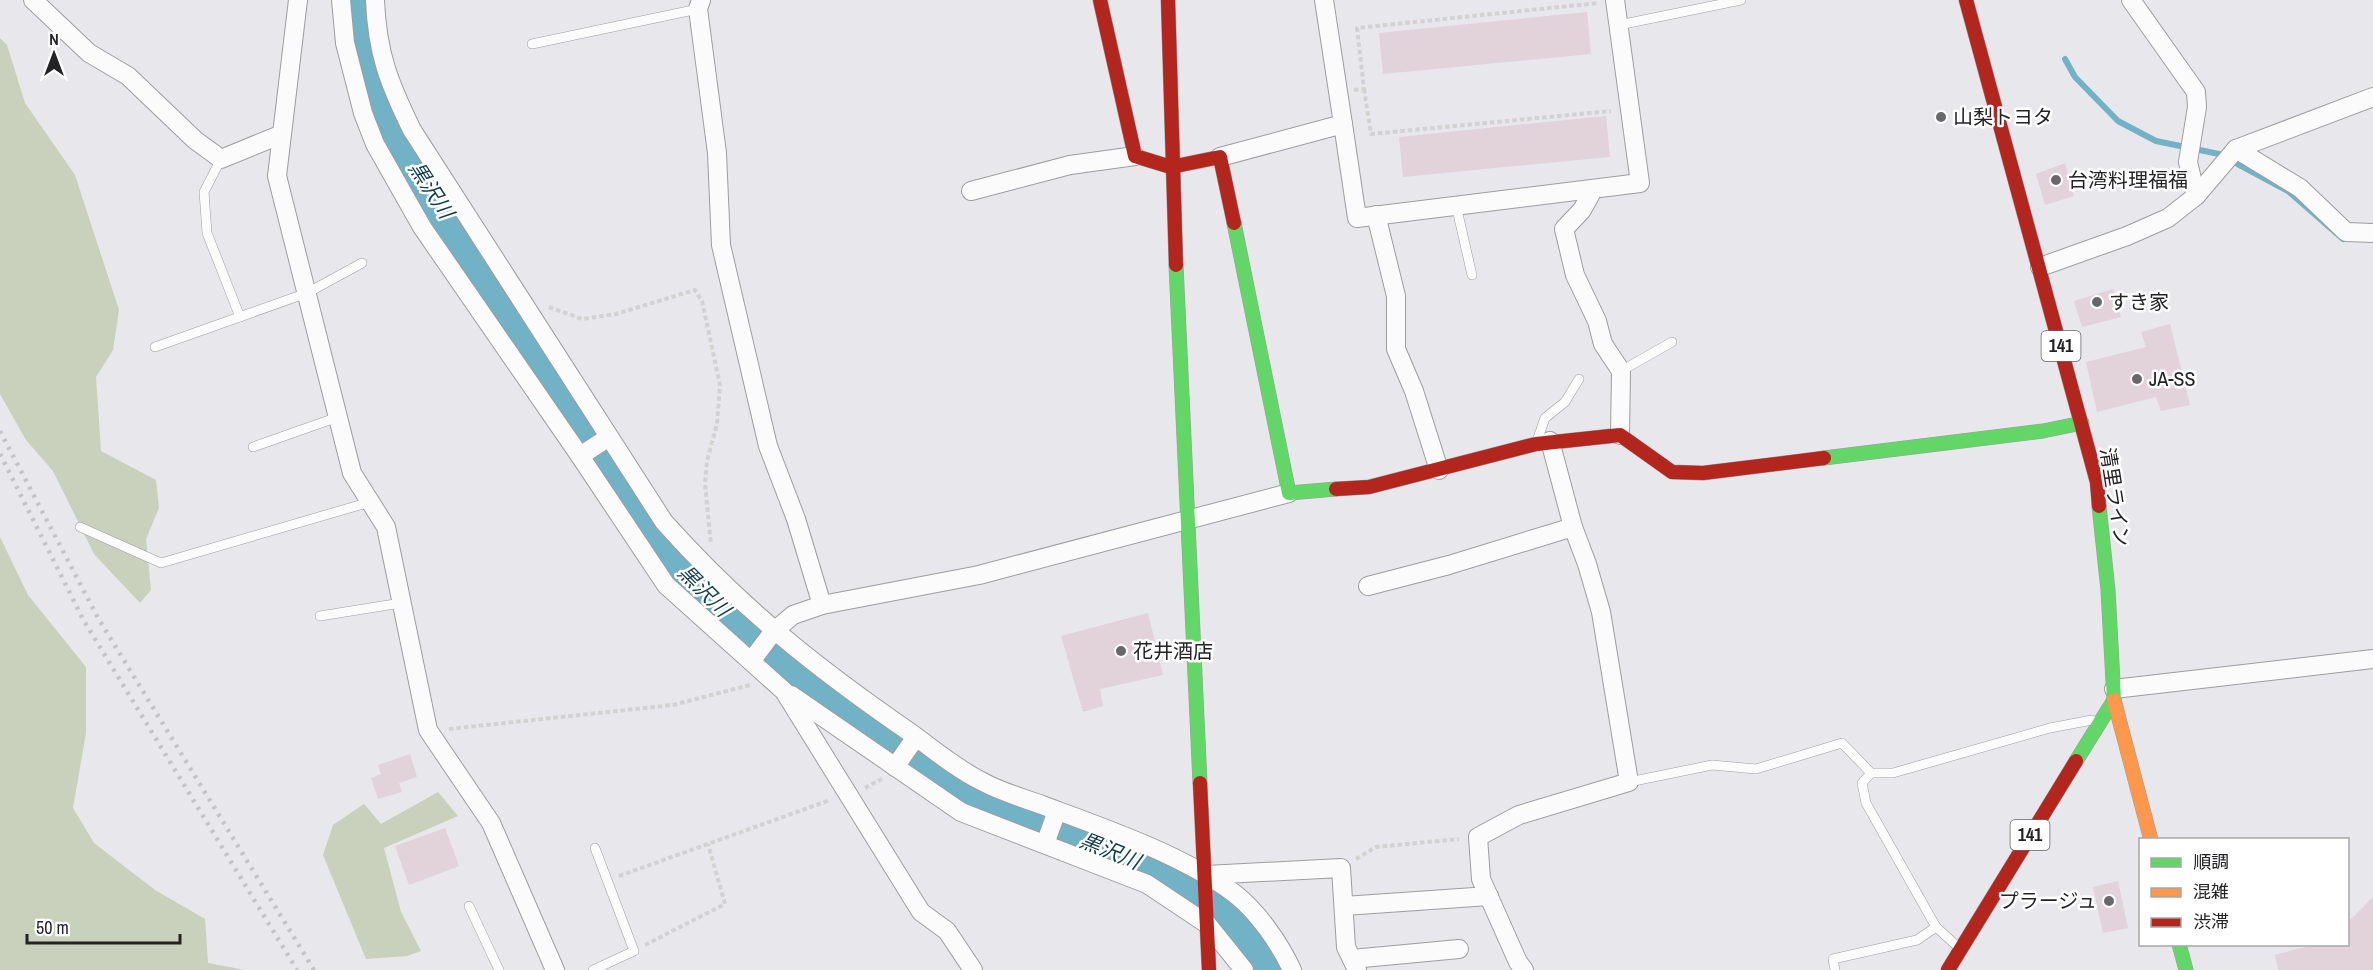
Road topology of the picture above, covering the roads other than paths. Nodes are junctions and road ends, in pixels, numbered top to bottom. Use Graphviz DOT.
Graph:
graph roads {
  1 [pos="33,0"];
  2 [pos="298,0"];
  3 [pos="341,0"];
  4 [pos="375,0"];
  5 [pos="1100,0"];
  6 [pos="1168,0"];
  7 [pos="1324,0"];
  8 [pos="1741,0"];
  9 [pos="1966,0"];
  10 [pos="2131,0"];
  11 [pos="1615,1"];
  12 [pos="700,4"];
  13 [pos="1619,25"];
  14 [pos="532,44"];
  15 [pos="2373,97"];
  16 [pos="1343,124"];
  17 [pos="282,134"];
  18 [pos="2236,149"];
  19 [pos="1135,156"];
  20 [pos="1220,157"];
  21 [pos="221,159"];
  22 [pos="1171,167"];
  23 [pos="971,190"];
  24 [pos="1593,190"];
  25 [pos="2196,196"];
  26 [pos="1456,206"];
  27 [pos="1376,215"];
  28 [pos="2373,233"];
  29 [pos="362,263"];
  30 [pos="2040,267"];
  31 [pos="1472,275"];
  32 [pos="307,293"];
  33 [pos="240,317"];
  34 [pos="1672,342"];
  35 [pos="155,348"];
  36 [pos="1621,370"];
  37 [pos="1579,379"];
  38 [pos="338,417"];
  39 [pos="2082,423"];
  40 [pos="1620,435"];
  41 [pos="607,438"];
  42 [pos="1543,442"];
  43 [pos="253,447"];
  44 [pos="584,454"];
  45 [pos="1439,470"];
  46 [pos="1289,493"];
  47 [pos="370,502"];
  48 [pos="1188,518"];
  49 [pos="80,527"];
  50 [pos="1573,527"];
  51 [pos="1368,586"];
  52 [pos="401,603"];
  53 [pos="822,605"];
  54 [pos="320,616"];
  55 [pos="771,635"];
  56 [pos="754,657"];
  57 [pos="2373,659"];
  58 [pos="784,691"];
  59 [pos="2114,695"];
  60 [pos="2103,718"];
  61 [pos="916,737"];
  62 [pos="895,767"];
  63 [pos="1871,773"];
  64 [pos="1629,782"];
  65 [pos="1056,814"];
  66 [pos="2150,838"];
  67 [pos="1046,841"];
  68 [pos="595,848"];
  69 [pos="1206,875"];
  70 [pos="1489,896"];
  71 [pos="469,906"];
  72 [pos="1344,906"];
  73 [pos="1207,924"];
  74 [pos="1936,927"];
  75 [pos="2179,946"];
  76 [pos="1459,950"];
  77 [pos="1960,950"];
  78 [pos="1354,964"];
  79 [pos="499,970"];
  80 [pos="555,970"];
  81 [pos="593,970"];
  82 [pos="974,970"];
  83 [pos="1209,970"];
  84 [pos="1244,970"];
  85 [pos="1292,970"];
  86 [pos="1524,970"];
  87 [pos="1835,970"];
  88 [pos="1948,970"];
  89 [pos="2186,970"];
  1 -- 21 [label="street"];
  2 -- 17 [label="street"];
  3 -- 44 [label="street"];
  4 -- 41 [label="street"];
  5 -- 19 [label="main road"];
  6 -- 22 [label="main road"];
  7 -- 16 [label="street"];
  8 -- 13 [label="lane"];
  9 -- 30 [label="main road, 清里ライン / 141"];
  10 -- 25 [label="street"];
  11 -- 13 [label="street"];
  12 -- 14 [label="lane"];
  12 -- 53 [label="street"];
  13 -- 24 [label="street"];
  15 -- 18 [label="street"];
  16 -- 20 [label="street"];
  16 -- 27 [label="street"];
  17 -- 21 [label="street"];
  17 -- 32 [label="street"];
  18 -- 25 [label="street"];
  18 -- 28 [label="street"];
  19 -- 22 [label="main road"];
  19 -- 23 [label="street"];
  20 -- 22 [label="main road"];
  20 -- 46 [label="main road"];
  21 -- 33 [label="lane"];
  22 -- 48 [label="main road"];
  24 -- 26 [label="street"];
  24 -- 36 [label="street"];
  25 -- 30 [label="street"];
  26 -- 27 [label="street"];
  26 -- 31 [label="lane"];
  27 -- 45 [label="street"];
  29 -- 32 [label="lane"];
  30 -- 39 [label="main road, 清里ライン / 141"];
  32 -- 33 [label="lane"];
  32 -- 38 [label="street"];
  33 -- 35 [label="lane"];
  34 -- 36 [label="lane"];
  36 -- 40 [label="street"];
  37 -- 42 [label="lane"];
  38 -- 43 [label="lane"];
  38 -- 47 [label="street"];
  39 -- 40 [label="main road"];
  39 -- 59 [label="main road, 清里ライン / 141"];
  40 -- 42 [label="main road"];
  41 -- 44 [label="street"];
  41 -- 55 [label="street"];
  42 -- 45 [label="main road"];
  42 -- 50 [label="street"];
  44 -- 56 [label="street"];
  45 -- 46 [label="main road"];
  46 -- 48 [label="street"];
  47 -- 49 [label="lane"];
  47 -- 52 [label="street"];
  48 -- 53 [label="street"];
  48 -- 69 [label="main road"];
  50 -- 51 [label="street"];
  50 -- 64 [label="street"];
  52 -- 54 [label="lane"];
  52 -- 80 [label="street"];
  53 -- 55 [label="street"];
  55 -- 56 [label="street"];
  55 -- 61 [label="street"];
  56 -- 58 [label="street"];
  57 -- 59 [label="street"];
  58 -- 62 [label="street"];
  58 -- 82 [label="street"];
  59 -- 60 [label="main road, 141"];
  59 -- 66 [label="main road, 清里ライン"];
  60 -- 63 [label="lane"];
  60 -- 77 [label="main road, 141"];
  61 -- 62 [label="street"];
  61 -- 65 [label="street"];
  62 -- 67 [label="street"];
  63 -- 64 [label="lane"];
  63 -- 74 [label="lane"];
  64 -- 70 [label="street"];
  65 -- 67 [label="street"];
  65 -- 69 [label="street"];
  67 -- 73 [label="street"];
  68 -- 81 [label="lane"];
  69 -- 72 [label="street"];
  69 -- 73 [label="main road"];
  69 -- 85 [label="street"];
  70 -- 72 [label="street"];
  70 -- 86 [label="street"];
  71 -- 79 [label="lane"];
  72 -- 78 [label="street"];
  73 -- 83 [label="main road"];
  73 -- 84 [label="street"];
  74 -- 77 [label="lane"];
  74 -- 87 [label="lane"];
  75 -- 89 [label="main road"];
  76 -- 78 [label="street"];
  77 -- 88 [label="main road, 141"];
}
